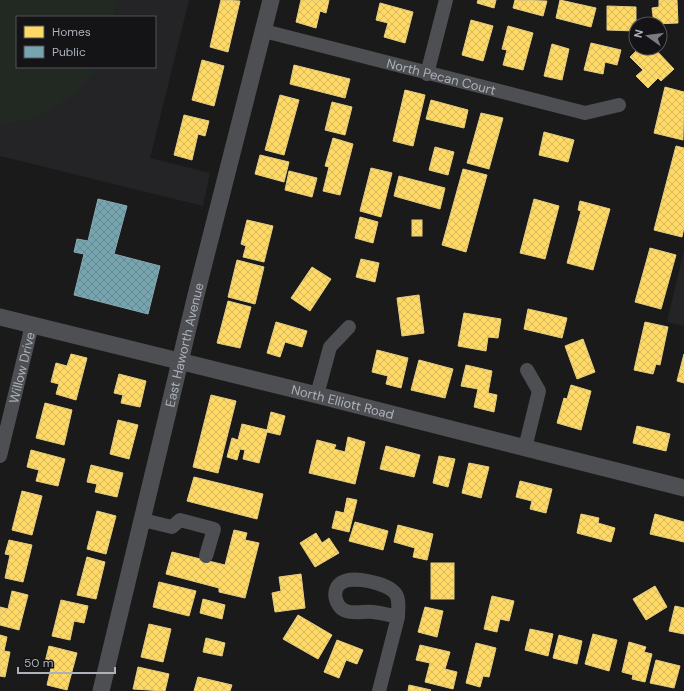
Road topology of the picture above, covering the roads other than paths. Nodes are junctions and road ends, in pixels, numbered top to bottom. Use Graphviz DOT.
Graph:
graph roads {
  1 [pos="271,0"];
  2 [pos="446,0"];
  3 [pos="264,31"];
  4 [pos="427,74"];
  5 [pos="619,105"];
  6 [pos="0,317"];
  7 [pos="32,325"];
  8 [pos="349,327"];
  9 [pos="180,362"];
  10 [pos="527,370"];
  11 [pos="317,395"];
  12 [pos="526,448"];
  13 [pos="0,456"];
  14 [pos="684,488"];
  15 [pos="143,520"];
  16 [pos="206,556"];
  17 [pos="398,617"];
  18 [pos="101,691"];
  19 [pos="379,691"];
  1 -- 3 [label="street, East Haworth Avenue"];
  2 -- 4 [label="street"];
  3 -- 4 [label="street, North Pecan Court"];
  3 -- 9 [label="street, East Haworth Avenue"];
  4 -- 5 [label="street, North Pecan Court"];
  6 -- 7 [label="street, North Elliott Road"];
  7 -- 9 [label="street, North Elliott Road"];
  7 -- 13 [label="street, Willow Drive"];
  8 -- 11 [label="street"];
  9 -- 11 [label="street, North Elliott Road"];
  9 -- 15 [label="street, East Haworth Avenue"];
  10 -- 12 [label="street"];
  11 -- 12 [label="street, North Elliott Road"];
  12 -- 14 [label="street, North Elliott Road"];
  15 -- 16 [label="street"];
  15 -- 18 [label="street, East Haworth Avenue"];
  17 -- 19 [label="street"];
}
